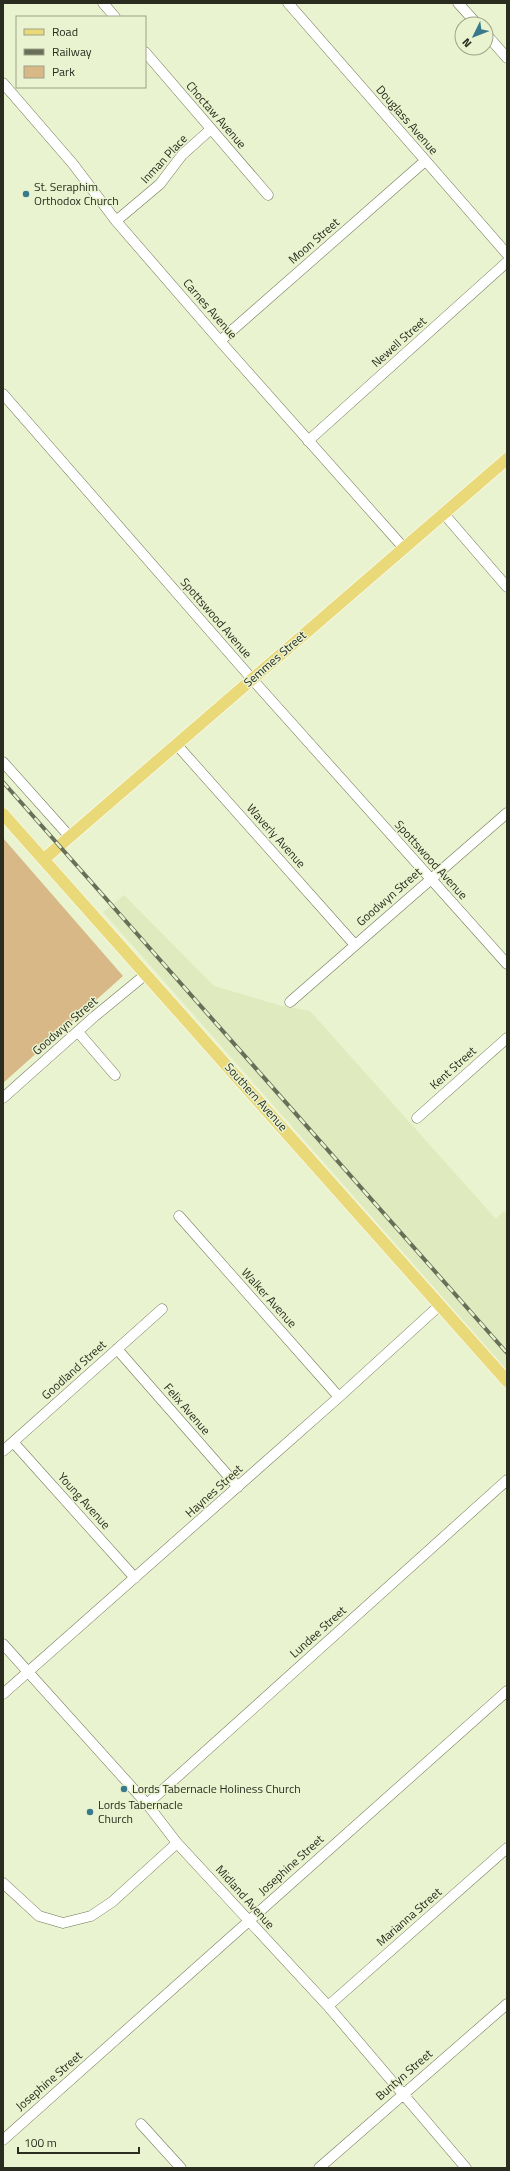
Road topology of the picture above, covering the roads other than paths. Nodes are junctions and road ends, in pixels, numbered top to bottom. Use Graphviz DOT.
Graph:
graph roads {
  1 [pos="103,3"];
  2 [pos="288,3"];
  3 [pos="458,3"];
  4 [pos="114,16"];
  5 [pos="470,16"];
  6 [pos="494,43"];
  7 [pos="146,53"];
  8 [pos="507,58"];
  9 [pos="3,83"];
  10 [pos="211,129"];
  11 [pos="425,161"];
  12 [pos="268,195"];
  13 [pos="116,221"];
  14 [pos="507,254"];
  15 [pos="507,262"];
  16 [pos="220,341"];
  17 [pos="3,394"];
  18 [pos="308,441"];
  19 [pos="507,459"];
  20 [pos="444,514"];
  21 [pos="403,547"];
  22 [pos="507,587"];
  23 [pos="252,679"];
  24 [pos="177,745"];
  25 [pos="3,762"];
  26 [pos="507,813"];
  27 [pos="3,814"];
  28 [pos="70,837"];
  29 [pos="44,859"];
  30 [pos="430,879"];
  31 [pos="355,945"];
  32 [pos="506,961"];
  33 [pos="145,975"];
  34 [pos="290,1002"];
  35 [pos="78,1032"];
  36 [pos="507,1038"];
  37 [pos="115,1075"];
  38 [pos="3,1098"];
  39 [pos="417,1118"];
  40 [pos="179,1216"];
  41 [pos="440,1305"];
  42 [pos="162,1309"];
  43 [pos="117,1349"];
  44 [pos="507,1381"];
  45 [pos="339,1397"];
  46 [pos="13,1442"];
  47 [pos="3,1451"];
  48 [pos="507,1480"];
  49 [pos="238,1487"];
  50 [pos="135,1578"];
  51 [pos="3,1644"];
  52 [pos="28,1672"];
  53 [pos="507,1691"];
  54 [pos="3,1694"];
  55 [pos="147,1804"];
  56 [pos="178,1843"];
  57 [pos="507,1848"];
  58 [pos="3,1883"];
  59 [pos="248,1921"];
  60 [pos="507,2004"];
  61 [pos="328,2006"];
  62 [pos="403,2093"];
  63 [pos="141,2124"];
  64 [pos="3,2140"];
  65 [pos="181,2168"];
  66 [pos="319,2168"];
  67 [pos="466,2168"];
  1 -- 4 [label="street"];
  2 -- 11 [label="street, Douglass Avenue"];
  3 -- 5 [label="street"];
  6 -- 8 [label="street"];
  7 -- 10 [label="street, Choctaw Avenue"];
  9 -- 13 [label="street, Carnes Avenue"];
  10 -- 12 [label="street, Choctaw Avenue"];
  10 -- 13 [label="street, Inman Place"];
  11 -- 14 [label="street, Douglass Avenue"];
  11 -- 16 [label="street, Moon Street"];
  13 -- 16 [label="street, Carnes Avenue"];
  15 -- 18 [label="street, Newell Street"];
  16 -- 18 [label="street, Carnes Avenue"];
  17 -- 23 [label="street, Spottswood Avenue"];
  18 -- 21 [label="street, Carnes Avenue"];
  19 -- 20 [label="main road, Semmes Street"];
  20 -- 21 [label="main road, Semmes Street"];
  20 -- 22 [label="street"];
  21 -- 23 [label="main road, Semmes Street"];
  23 -- 24 [label="main road, Semmes Street"];
  23 -- 30 [label="street, Spottswood Avenue"];
  24 -- 28 [label="main road, Semmes Street"];
  24 -- 31 [label="street, Waverly Avenue"];
  25 -- 28 [label="street"];
  26 -- 30 [label="street, Goodwyn Street"];
  27 -- 29 [label="main road, Southern Avenue"];
  28 -- 29 [label="main road, Semmes Street"];
  29 -- 33 [label="main road, Southern Avenue"];
  30 -- 31 [label="street, Goodwyn Street"];
  30 -- 32 [label="street, Spottswood Avenue"];
  31 -- 34 [label="street, Goodwyn Street"];
  33 -- 35 [label="street, Goodwyn Street"];
  33 -- 41 [label="main road, Southern Avenue"];
  35 -- 37 [label="street"];
  35 -- 38 [label="street, Goodwyn Street"];
  36 -- 39 [label="street, Kent Street"];
  40 -- 45 [label="street, Walker Avenue"];
  41 -- 44 [label="main road, Southern Avenue"];
  41 -- 45 [label="street, Haynes Street"];
  42 -- 43 [label="street, Goodland Street"];
  43 -- 46 [label="street, Goodland Street"];
  43 -- 49 [label="street, Felix Avenue"];
  45 -- 49 [label="street, Haynes Street"];
  46 -- 47 [label="street, Goodland Street"];
  46 -- 50 [label="street, Young Avenue"];
  48 -- 55 [label="street, Lundee Street"];
  49 -- 50 [label="street, Haynes Street"];
  50 -- 52 [label="street, Haynes Street"];
  51 -- 52 [label="street, Midland Avenue"];
  52 -- 54 [label="street, Haynes Street"];
  52 -- 55 [label="street, Midland Avenue"];
  53 -- 59 [label="street, Josephine Street"];
  55 -- 56 [label="street, Midland Avenue"];
  56 -- 58 [label="street"];
  56 -- 59 [label="street, Midland Avenue"];
  57 -- 61 [label="street, Marianna Street"];
  59 -- 61 [label="street, Midland Avenue"];
  59 -- 64 [label="street, Josephine Street"];
  60 -- 62 [label="street, Buntyn Street"];
  61 -- 62 [label="street, Midland Avenue"];
  62 -- 66 [label="street, Buntyn Street"];
  62 -- 67 [label="street, Midland Avenue"];
  63 -- 65 [label="street"];
}
